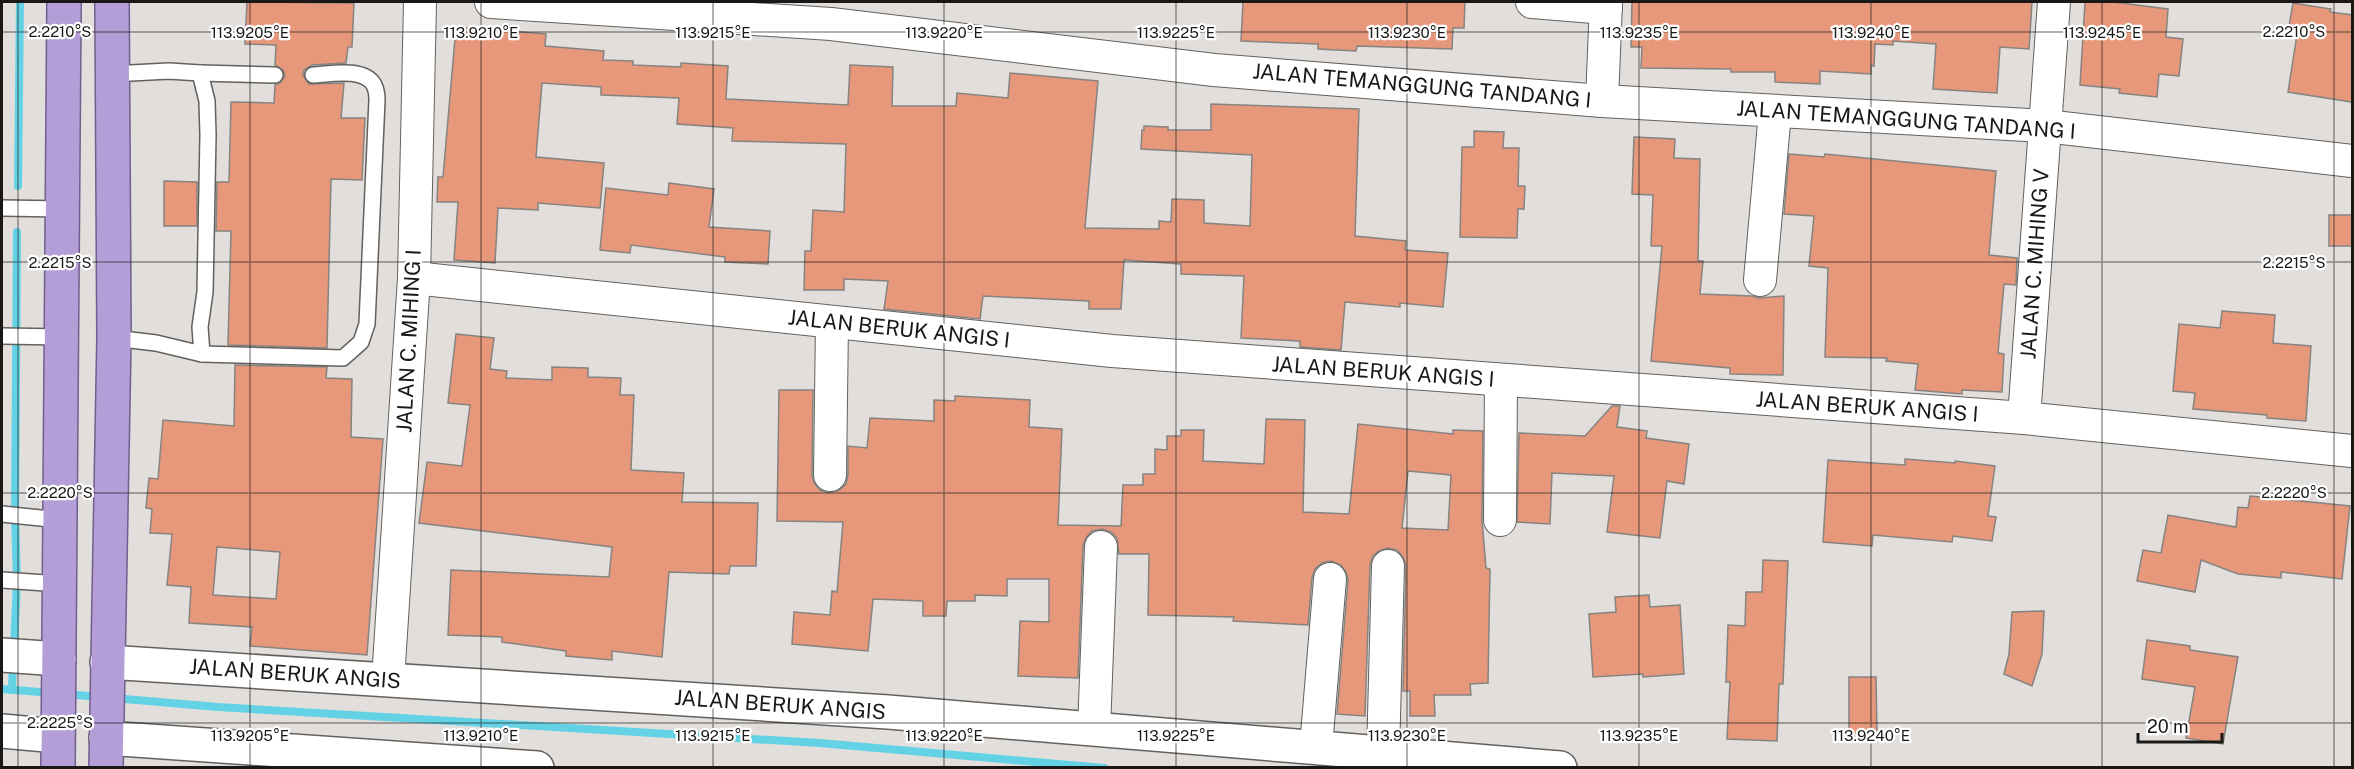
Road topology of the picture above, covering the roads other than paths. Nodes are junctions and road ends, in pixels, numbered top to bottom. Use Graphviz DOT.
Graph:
graph roads {
  1 [pos="64,2"];
  2 [pos="112,2"];
  3 [pos="420,2"];
  4 [pos="491,2"];
  5 [pos="1532,2"];
  6 [pos="2054,2"];
  7 [pos="1606,5"];
  8 [pos="64,73"];
  9 [pos="200,73"];
  10 [pos="112,74"];
  11 [pos="275,75"];
  12 [pos="313,75"];
  13 [pos="1602,101"];
  14 [pos="1775,112"];
  15 [pos="2045,126"];
  16 [pos="2352,161"];
  17 [pos="2,208"];
  18 [pos="63,209"];
  19 [pos="414,278"];
  20 [pos="1760,280"];
  21 [pos="832,322"];
  22 [pos="2,336"];
  23 [pos="46,336"];
  24 [pos="114,338"];
  25 [pos="202,354"];
  26 [pos="1501,380"];
  27 [pos="2024,418"];
  28 [pos="2352,451"];
  29 [pos="830,475"];
  30 [pos="2,514"];
  31 [pos="60,520"];
  32 [pos="1500,520"];
  33 [pos="1101,547"];
  34 [pos="1388,566"];
  35 [pos="1330,579"];
  36 [pos="2,580"];
  37 [pos="60,584"];
  38 [pos="38,662"];
  39 [pos="108,670"];
  40 [pos="388,680"];
  41 [pos="58,726"];
  42 [pos="1094,729"];
  43 [pos="2,731"];
  44 [pos="106,742"];
  45 [pos="1316,747"];
  46 [pos="1383,754"];
  47 [pos="58,768"];
  48 [pos="537,768"];
  49 [pos="1560,768"];
  1 -- 8 [label="highway"];
  2 -- 10 [label="highway"];
  3 -- 19 [label="street, JALAN C. MIHING I"];
  4 -- 13 [label="street, JALAN TEMANGGUNG TANDANG I"];
  5 -- 7 [label="street"];
  6 -- 15 [label="street, JALAN C. MIHING V"];
  7 -- 13 [label="street"];
  8 -- 10 [label="highway"];
  8 -- 18 [label="highway"];
  9 -- 10 [label="lane"];
  9 -- 11 [label="lane"];
  9 -- 25 [label="lane"];
  10 -- 24 [label="highway"];
  12 -- 25 [label="lane"];
  13 -- 14 [label="street, JALAN TEMANGGUNG TANDANG I"];
  14 -- 15 [label="street, JALAN TEMANGGUNG TANDANG I"];
  14 -- 20 [label="street"];
  15 -- 16 [label="street, JALAN TEMANGGUNG TANDANG I"];
  15 -- 27 [label="street, JALAN C. MIHING V"];
  17 -- 18 [label="lane"];
  18 -- 23 [label="highway"];
  19 -- 21 [label="street, JALAN BERUK ANGIS I"];
  19 -- 40 [label="street, JALAN C. MIHING I"];
  21 -- 26 [label="street, JALAN BERUK ANGIS I"];
  21 -- 29 [label="street"];
  22 -- 23 [label="lane"];
  23 -- 31 [label="highway"];
  24 -- 25 [label="lane"];
  24 -- 39 [label="highway"];
  26 -- 27 [label="street, JALAN BERUK ANGIS I"];
  26 -- 32 [label="street"];
  27 -- 28 [label="street, JALAN BERUK ANGIS I"];
  30 -- 31 [label="lane"];
  31 -- 37 [label="highway"];
  33 -- 42 [label="street"];
  34 -- 46 [label="street"];
  35 -- 45 [label="street"];
  36 -- 37 [label="lane"];
  37 -- 38 [label="highway"];
  38 -- 41 [label="highway"];
  39 -- 40 [label="street, JALAN BERUK ANGIS"];
  39 -- 44 [label="highway"];
  40 -- 42 [label="street, JALAN BERUK ANGIS"];
  41 -- 43 [label="street"];
  41 -- 47 [label="highway"];
  42 -- 45 [label="street, JALAN BERUK ANGIS"];
  44 -- 48 [label="street"];
  45 -- 46 [label="street, JALAN BERUK ANGIS"];
  46 -- 49 [label="street, JALAN BERUK ANGIS"];
}
